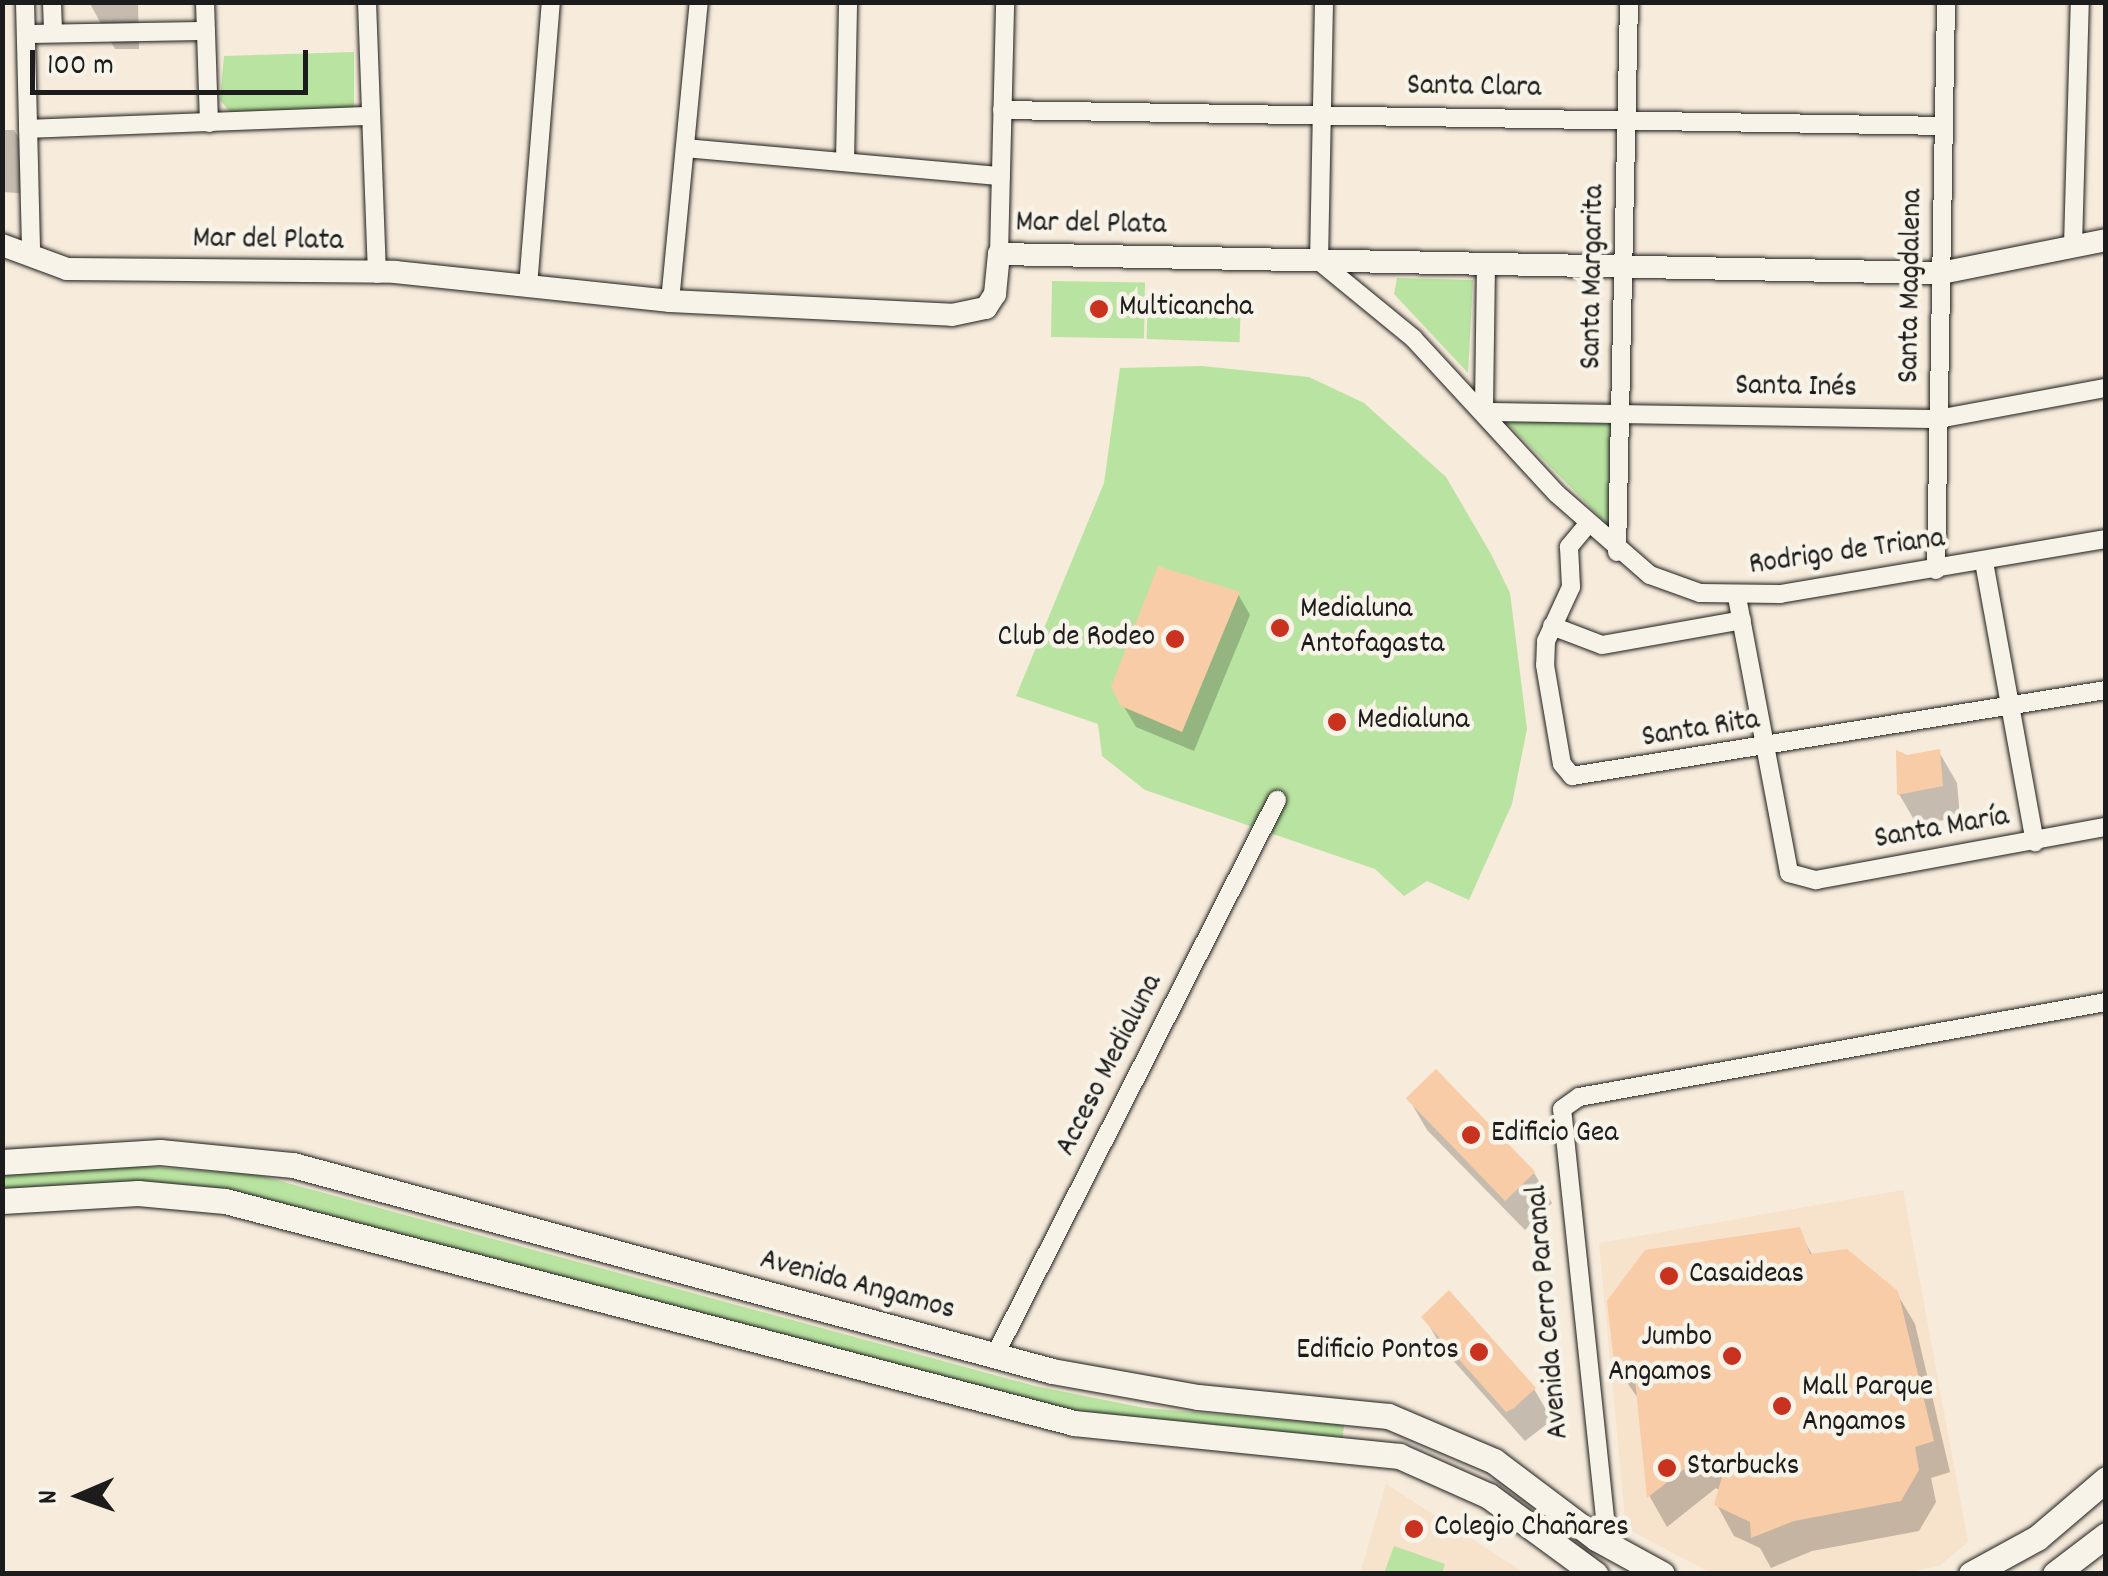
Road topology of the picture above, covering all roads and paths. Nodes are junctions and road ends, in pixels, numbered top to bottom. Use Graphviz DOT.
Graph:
graph roads {
  1 [pos="25,2"];
  2 [pos="52,2"];
  3 [pos="205,2"];
  4 [pos="367,2"];
  5 [pos="552,2"];
  6 [pos="699,2"];
  7 [pos="848,2"];
  8 [pos="1005,2"];
  9 [pos="1324,2"];
  10 [pos="1628,2"];
  11 [pos="1946,2"];
  12 [pos="2080,2"];
  13 [pos="206,32"];
  14 [pos="53,33"];
  15 [pos="26,34"];
  16 [pos="1002,110"];
  17 [pos="1322,113"];
  18 [pos="370,116"];
  19 [pos="1626,119"];
  20 [pos="209,122"];
  21 [pos="1944,126"];
  22 [pos="28,129"];
  23 [pos="685,148"];
  24 [pos="845,162"];
  25 [pos="1001,176"];
  26 [pos="2106,240"];
  27 [pos="2,245"];
  28 [pos="2073,246"];
  29 [pos="999,254"];
  30 [pos="32,256"];
  31 [pos="1319,260"];
  32 [pos="1486,264"];
  33 [pos="1623,267"];
  34 [pos="1941,273"];
  35 [pos="376,274"];
  36 [pos="528,286"];
  37 [pos="670,301"];
  38 [pos="2106,388"];
  39 [pos="1484,412"];
  40 [pos="1620,414"];
  41 [pos="1938,419"];
  42 [pos="1588,524"];
  43 [pos="2106,539"];
  44 [pos="1617,552"];
  45 [pos="1984,562"];
  46 [pos="1936,570"];
  47 [pos="1737,597"];
  48 [pos="1742,620"];
  49 [pos="1552,626"];
  50 [pos="2106,690"];
  51 [pos="2010,707"];
  52 [pos="1766,748"];
  53 [pos="1277,800"];
  54 [pos="2106,827"];
  55 [pos="2035,842"];
  56 [pos="2106,1002"];
  57 [pos="2,1162"];
  58 [pos="2,1201"];
  59 [pos="994,1357"];
  60 [pos="2106,1479"];
  61 [pos="2106,1535"];
  62 [pos="1602,1542"];
  63 [pos="1596,1574"];
  64 [pos="1616,1574"];
  65 [pos="1662,1574"];
  66 [pos="1971,1574"];
  67 [pos="2055,1574"];
  1 -- 15 [label="street"];
  2 -- 14 [label="street"];
  3 -- 13 [label="street"];
  4 -- 18 [label="street"];
  5 -- 36 [label="street"];
  6 -- 23 [label="street"];
  7 -- 24 [label="street"];
  8 -- 16 [label="street"];
  9 -- 17 [label="street"];
  10 -- 19 [label="street, Santa Margarita"];
  11 -- 21 [label="street, Santa Magdalena"];
  12 -- 28 [label="street"];
  13 -- 14 [label="street"];
  13 -- 20 [label="street"];
  14 -- 15 [label="street"];
  15 -- 22 [label="street"];
  16 -- 17 [label="street, Santa Clara"];
  16 -- 25 [label="street"];
  17 -- 19 [label="street, Santa Clara"];
  17 -- 31 [label="street"];
  18 -- 20 [label="street"];
  18 -- 35 [label="street"];
  19 -- 21 [label="street, Santa Clara"];
  19 -- 33 [label="street, Santa Margarita"];
  20 -- 22 [label="street"];
  21 -- 34 [label="street, Santa Magdalena"];
  22 -- 30 [label="street"];
  23 -- 24 [label="street"];
  23 -- 37 [label="street"];
  24 -- 25 [label="street"];
  25 -- 29 [label="street"];
  26 -- 28 [label="street, Mar del Plata"];
  27 -- 30 [label="street, Mar del Plata"];
  28 -- 34 [label="street, Mar del Plata"];
  29 -- 31 [label="street, Mar del Plata"];
  29 -- 37 [label="street, Mar del Plata"];
  30 -- 35 [label="street, Mar del Plata"];
  31 -- 32 [label="street, Mar del Plata"];
  31 -- 39 [label="street, Rodrigo de Triana"];
  32 -- 33 [label="street, Mar del Plata"];
  32 -- 39 [label="street"];
  33 -- 34 [label="street, Mar del Plata"];
  33 -- 40 [label="street, Santa Margarita"];
  34 -- 41 [label="street, Santa Magdalena"];
  35 -- 36 [label="street, Mar del Plata"];
  36 -- 37 [label="street, Mar del Plata"];
  38 -- 41 [label="street, Santa Inés"];
  39 -- 40 [label="street, Santa Inés"];
  39 -- 42 [label="street, Rodrigo de Triana"];
  40 -- 41 [label="street, Santa Inés"];
  40 -- 44 [label="street, Santa Margarita"];
  41 -- 46 [label="street, Santa Magdalena"];
  42 -- 44 [label="street, Rodrigo de Triana"];
  42 -- 49 [label="street, Santa Rita"];
  43 -- 45 [label="street, Rodrigo de Triana"];
  44 -- 47 [label="street, Rodrigo de Triana"];
  45 -- 46 [label="street, Rodrigo de Triana"];
  45 -- 51 [label="street"];
  46 -- 47 [label="street, Rodrigo de Triana"];
  47 -- 48 [label="street"];
  48 -- 49 [label="street"];
  48 -- 52 [label="street"];
  49 -- 52 [label="street, Santa Rita"];
  50 -- 51 [label="street, Santa Rita"];
  51 -- 52 [label="street, Santa Rita"];
  51 -- 55 [label="street"];
  52 -- 55 [label="street, Santa María"];
  53 -- 59 [label="street, Acceso Medialuna"];
  54 -- 55 [label="street, Santa María"];
  56 -- 62 [label="street, Avenida Cerro Paranal"];
  57 -- 59 [label="main road, Avenida Angamos"];
  58 -- 63 [label="main road"];
  59 -- 62 [label="main road, Avenida Angamos"];
  60 -- 66 [label="main road"];
  61 -- 67 [label="main road"];
  62 -- 63 [label="street, Avenida Cerro Paranal"];
  62 -- 64 [label="main road, Avenida Cerro Paranal"];
  62 -- 65 [label="main road, Avenida Angamos"];
}
